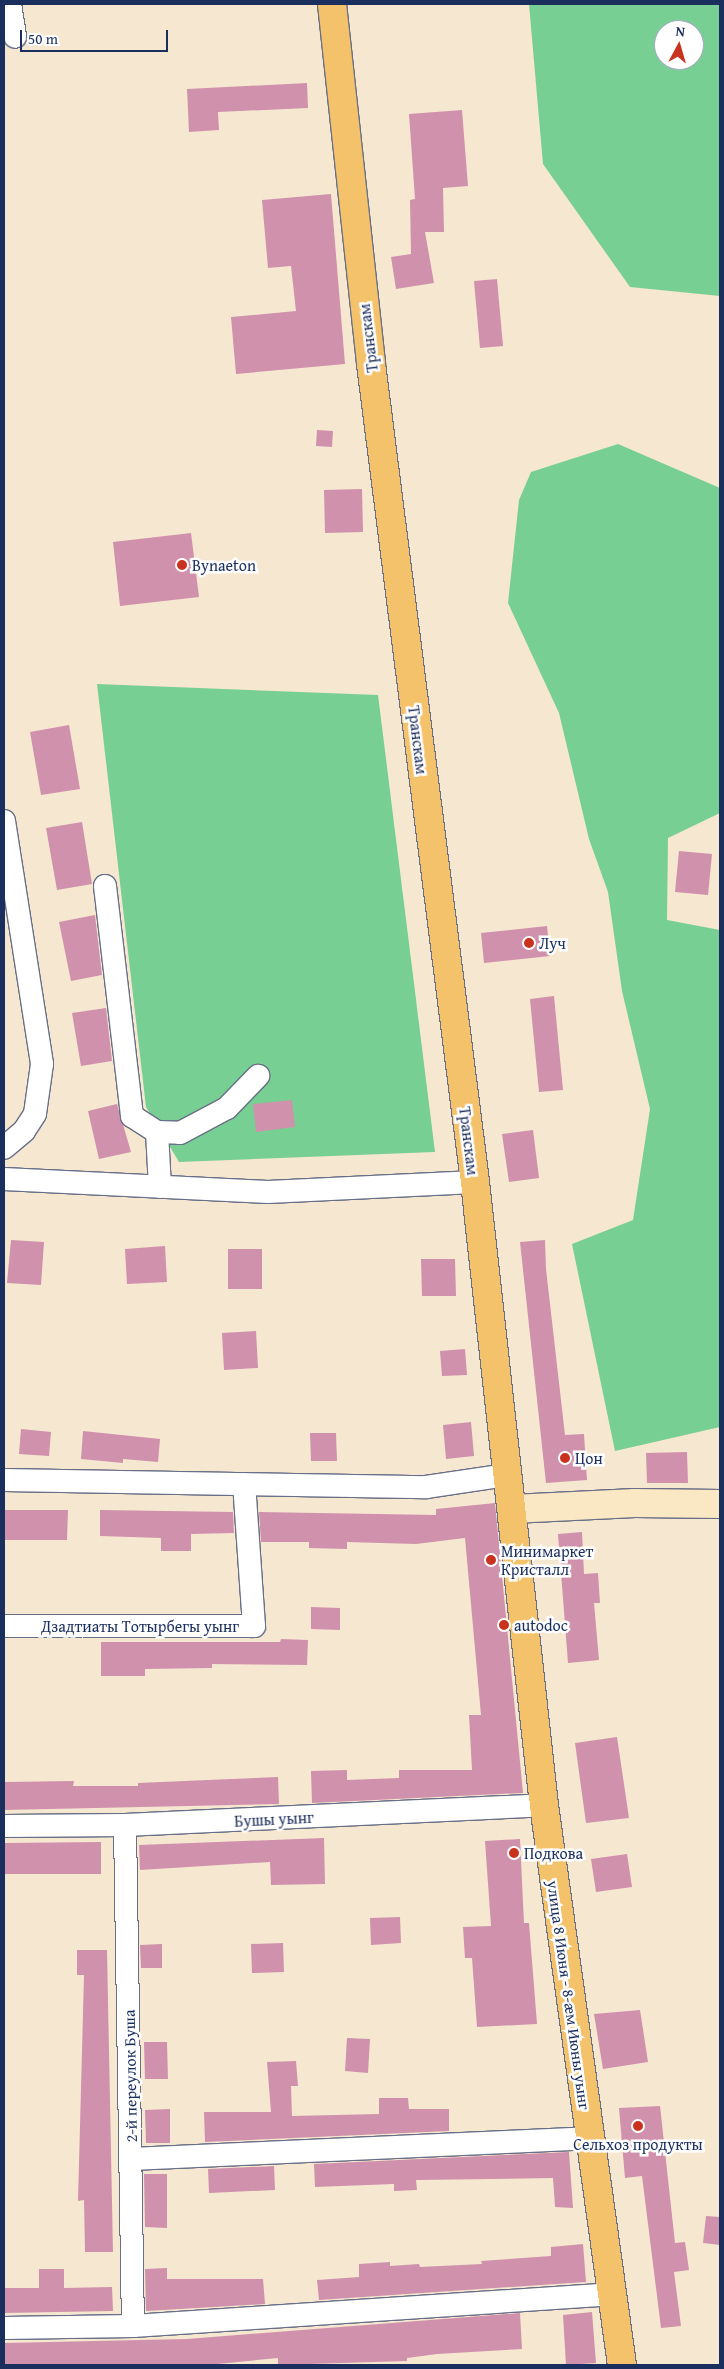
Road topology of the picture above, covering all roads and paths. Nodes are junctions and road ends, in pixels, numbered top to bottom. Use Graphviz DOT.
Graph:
graph roads {
  1 [pos="10,4"];
  2 [pos="332,4"];
  3 [pos="15,37"];
  4 [pos="4,821"];
  5 [pos="104,886"];
  6 [pos="13,933"];
  7 [pos="258,1076"];
  8 [pos="157,1132"];
  9 [pos="4,1148"];
  10 [pos="5,1173"];
  11 [pos="474,1182"];
  12 [pos="160,1187"];
  13 [pos="507,1475"];
  14 [pos="4,1480"];
  15 [pos="244,1484"];
  16 [pos="720,1504"];
  17 [pos="512,1509"];
  18 [pos="4,1626"];
  19 [pos="544,1805"];
  20 [pos="125,1825"];
  21 [pos="4,1826"];
  22 [pos="588,2138"];
  23 [pos="131,2159"];
  24 [pos="611,2294"];
  25 [pos="133,2326"];
  26 [pos="4,2328"];
  27 [pos="622,2365"];
  1 -- 3 [label="street"];
  2 -- 11 [label="highway, Транскам"];
  4 -- 6 [label="street"];
  5 -- 8 [label="street"];
  6 -- 9 [label="street"];
  7 -- 8 [label="street"];
  8 -- 12 [label="street"];
  10 -- 12 [label="street"];
  11 -- 12 [label="street"];
  11 -- 13 [label="highway, Транскам"];
  13 -- 15 [label="street"];
  13 -- 17 [label="highway, улица 8 Июня - 8-ӕм Июны уынг"];
  14 -- 15 [label="street"];
  15 -- 18 [label="street, Дзадтиаты Тотырбегы уынг"];
  16 -- 17 [label="street"];
  17 -- 19 [label="highway, улица 8 Июня - 8-ӕм Июны уынг"];
  19 -- 20 [label="street, Бушы уынг"];
  19 -- 22 [label="highway, улица 8 Июня - 8-ӕм Июны уынг"];
  20 -- 21 [label="street, Бушы уынг"];
  20 -- 23 [label="street, 2-й переулок Буша"];
  22 -- 23 [label="street"];
  22 -- 24 [label="highway, улица 8 Июня - 8-ӕм Июны уынг"];
  23 -- 25 [label="street, 2-й переулок Буша"];
  24 -- 25 [label="street"];
  24 -- 27 [label="highway, улица 8 Июня - 8-ӕм Июны уынг"];
  25 -- 26 [label="street"];
}
